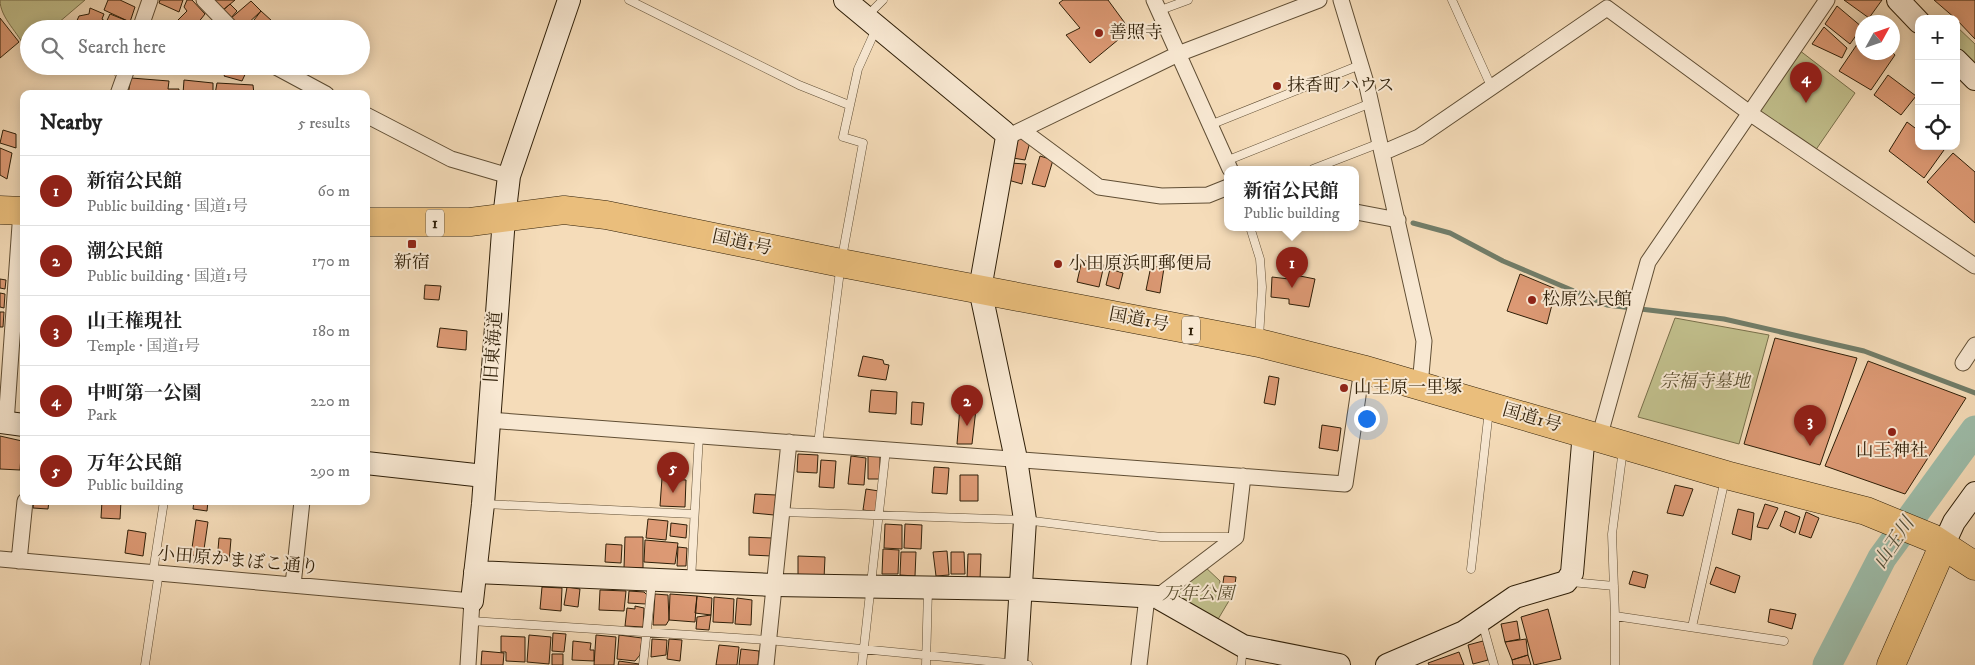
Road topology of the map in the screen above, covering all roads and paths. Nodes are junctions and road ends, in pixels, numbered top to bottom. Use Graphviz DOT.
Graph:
graph roads {
  1 [pos="150,0"];
  2 [pos="204,0"];
  3 [pos="569,0"];
  4 [pos="629,0"];
  5 [pos="845,0"];
  6 [pos="882,0"];
  7 [pos="1188,0"];
  8 [pos="1319,0"];
  9 [pos="1341,0"];
  10 [pos="1452,0"];
  11 [pos="1827,0"];
  12 [pos="1898,0"];
  13 [pos="1156,6"];
  14 [pos="1915,18"];
  15 [pos="143,20"];
  16 [pos="223,20"];
  17 [pos="871,22"];
  18 [pos="1178,54"];
  19 [pos="1960,64"];
  20 [pos="1360,65"];
  21 [pos="125,75"];
  22 [pos="291,75"];
  23 [pos="1975,80"];
  24 [pos="1491,86"];
  25 [pos="119,90"];
  26 [pos="319,90"];
  27 [pos="1371,103"];
  28 [pos="849,105"];
  29 [pos="1751,114"];
  30 [pos="370,117"];
  31 [pos="1210,125"];
  32 [pos="1014,134"];
  33 [pos="1381,148"];
  34 [pos="1228,165"];
  35 [pos="1323,166"];
  36 [pos="509,176"];
  37 [pos="1224,188"];
  38 [pos="15,211"];
  39 [pos="1359,213"];
  40 [pos="504,218"];
  41 [pos="1398,220"];
  42 [pos="370,222"];
  43 [pos="1251,231"];
  44 [pos="840,263"];
  45 [pos="1975,266"];
  46 [pos="980,289"];
  47 [pos="1259,343"];
  48 [pos="1975,345"];
  49 [pos="1963,363"];
  50 [pos="1362,369"];
  51 [pos="1420,386"];
  52 [pos="1490,406"];
  53 [pos="488,420"];
  54 [pos="10,423"];
  55 [pos="699,435"];
  56 [pos="1602,438"];
  57 [pos="790,442"];
  58 [pos="818,444"];
  59 [pos="886,449"];
  60 [pos="1016,459"];
  61 [pos="370,463"];
  62 [pos="1726,475"];
  63 [pos="484,476"];
  64 [pos="1243,476"];
  65 [pos="1975,493"];
  66 [pos="483,504"];
  67 [pos="25,505"];
  68 [pos="164,505"];
  69 [pos="302,505"];
  70 [pos="782,512"];
  71 [pos="693,514"];
  72 [pos="878,516"];
  73 [pos="1025,520"];
  74 [pos="1236,537"];
  75 [pos="1938,542"];
  76 [pos="0,560"];
  77 [pos="19,561"];
  78 [pos="1975,566"];
  79 [pos="1471,569"];
  80 [pos="156,572"];
  81 [pos="475,572"];
  82 [pos="652,580"];
  83 [pos="691,582"];
  84 [pos="1566,582"];
  85 [pos="293,585"];
  86 [pos="774,585"];
  87 [pos="870,585"];
  88 [pos="928,586"];
  89 [pos="1614,586"];
  90 [pos="1021,589"];
  91 [pos="1152,597"];
  92 [pos="472,611"];
  93 [pos="1615,616"];
  94 [pos="1481,620"];
  95 [pos="1692,626"];
  96 [pos="646,633"];
  97 [pos="768,640"];
  98 [pos="1784,641"];
  99 [pos="864,648"];
  100 [pos="927,654"];
  101 [pos="1242,656"];
  102 [pos="1392,664"];
  103 [pos="145,665"];
  104 [pos="468,665"];
  105 [pos="642,665"];
  106 [pos="766,665"];
  107 [pos="862,665"];
  108 [pos="926,665"];
  109 [pos="1020,665"];
  110 [pos="1139,665"];
  111 [pos="1339,665"];
  112 [pos="1494,665"];
  113 [pos="1615,665"];
  114 [pos="1891,665"];
  115 [pos="1908,665"];
  1 -- 15 [label="street"];
  2 -- 16 [label="street"];
  3 -- 36 [label="street, 旧東海道"];
  4 -- 28 [label="lane"];
  5 -- 17 [label="street"];
  6 -- 17 [label="lane"];
  7 -- 13 [label="lane"];
  8 -- 18 [label="street"];
  9 -- 20 [label="street"];
  10 -- 24 [label="lane"];
  11 -- 29 [label="street"];
  12 -- 14 [label="street"];
  13 -- 18 [label="street"];
  17 -- 28 [label="lane"];
  17 -- 32 [label="street"];
  18 -- 31 [label="street"];
  18 -- 32 [label="street"];
  19 -- 23 [label="street"];
  20 -- 27 [label="street"];
  20 -- 31 [label="lane"];
  21 -- 25 [label="street"];
  22 -- 26 [label="street"];
  24 -- 29 [label="street"];
  24 -- 33 [label="street"];
  27 -- 33 [label="street"];
  27 -- 34 [label="lane"];
  28 -- 44 [label="lane"];
  29 -- 45 [label="street"];
  29 -- 56 [label="street"];
  30 -- 36 [label="street"];
  31 -- 34 [label="street"];
  32 -- 37 [label="street"];
  32 -- 46 [label="street"];
  33 -- 35 [label="lane"];
  33 -- 41 [label="street"];
  36 -- 40 [label="street, 旧東海道"];
  38 -- 54 [label="street"];
  39 -- 41 [label="street"];
  40 -- 42 [label="highway, 国道1号 / 1"];
  40 -- 44 [label="highway, 国道1号 / 1"];
  40 -- 53 [label="street, 旧東海道"];
  41 -- 51 [label="street"];
  43 -- 47 [label="lane"];
  44 -- 46 [label="highway, 国道1号 / 1"];
  44 -- 58 [label="lane"];
  46 -- 47 [label="highway, 国道1号 / 1"];
  46 -- 60 [label="street"];
  47 -- 50 [label="highway, 国道1号 / 1"];
  48 -- 49 [label="street"];
  50 -- 51 [label="highway, 国道1号 / 1"];
  50 -- 64 [label="street"];
  51 -- 52 [label="highway, 国道1号 / 1"];
  52 -- 56 [label="highway, 国道1号 / 1"];
  52 -- 79 [label="lane"];
  53 -- 55 [label="street"];
  53 -- 63 [label="street, 旧東海道"];
  55 -- 57 [label="street"];
  55 -- 71 [label="lane"];
  56 -- 62 [label="highway, 国道1号 / 1"];
  56 -- 84 [label="street"];
  56 -- 89 [label="lane"];
  57 -- 58 [label="street"];
  57 -- 70 [label="street"];
  58 -- 59 [label="street"];
  59 -- 60 [label="street"];
  59 -- 72 [label="lane"];
  60 -- 64 [label="street"];
  60 -- 73 [label="street"];
  61 -- 63 [label="street"];
  62 -- 75 [label="highway, 国道1号 / 1"];
  62 -- 95 [label="lane"];
  63 -- 66 [label="street, 旧東海道"];
  64 -- 74 [label="street"];
  65 -- 75 [label="street"];
  66 -- 71 [label="lane"];
  66 -- 81 [label="street, 旧東海道"];
  67 -- 77 [label="street"];
  68 -- 80 [label="lane"];
  69 -- 85 [label="street"];
  70 -- 72 [label="lane"];
  70 -- 86 [label="street"];
  71 -- 83 [label="lane"];
  72 -- 73 [label="lane"];
  72 -- 87 [label="lane"];
  73 -- 74 [label="lane"];
  73 -- 90 [label="street"];
  74 -- 91 [label="street"];
  75 -- 78 [label="highway, 国道1号 / 1"];
  75 -- 114 [label="highway"];
  75 -- 115 [label="highway"];
  76 -- 77 [label="street, 小田原かまぼこ通り"];
  77 -- 80 [label="street, 小田原かまぼこ通り"];
  80 -- 85 [label="street, 小田原かまぼこ通り"];
  80 -- 103 [label="lane"];
  81 -- 82 [label="street"];
  81 -- 92 [label="street, 旧東海道"];
  82 -- 83 [label="street"];
  82 -- 96 [label="lane"];
  83 -- 86 [label="street"];
  84 -- 89 [label="lane"];
  84 -- 94 [label="street"];
  85 -- 92 [label="street, 小田原かまぼこ通り"];
  86 -- 87 [label="street"];
  86 -- 97 [label="street"];
  87 -- 88 [label="street"];
  87 -- 99 [label="lane"];
  88 -- 90 [label="street"];
  88 -- 100 [label="lane"];
  89 -- 93 [label="lane"];
  90 -- 91 [label="street"];
  90 -- 109 [label="street"];
  91 -- 101 [label="street"];
  91 -- 110 [label="street"];
  92 -- 96 [label="lane"];
  92 -- 104 [label="street"];
  93 -- 95 [label="lane"];
  93 -- 113 [label="lane"];
  94 -- 102 [label="street"];
  94 -- 112 [label="lane"];
  95 -- 98 [label="lane"];
  96 -- 97 [label="lane"];
  96 -- 105 [label="lane"];
  97 -- 99 [label="lane"];
  97 -- 106 [label="street"];
  99 -- 100 [label="lane"];
  99 -- 107 [label="lane"];
  100 -- 108 [label="lane"];
  100 -- 109 [label="lane"];
  101 -- 111 [label="street"];
}
